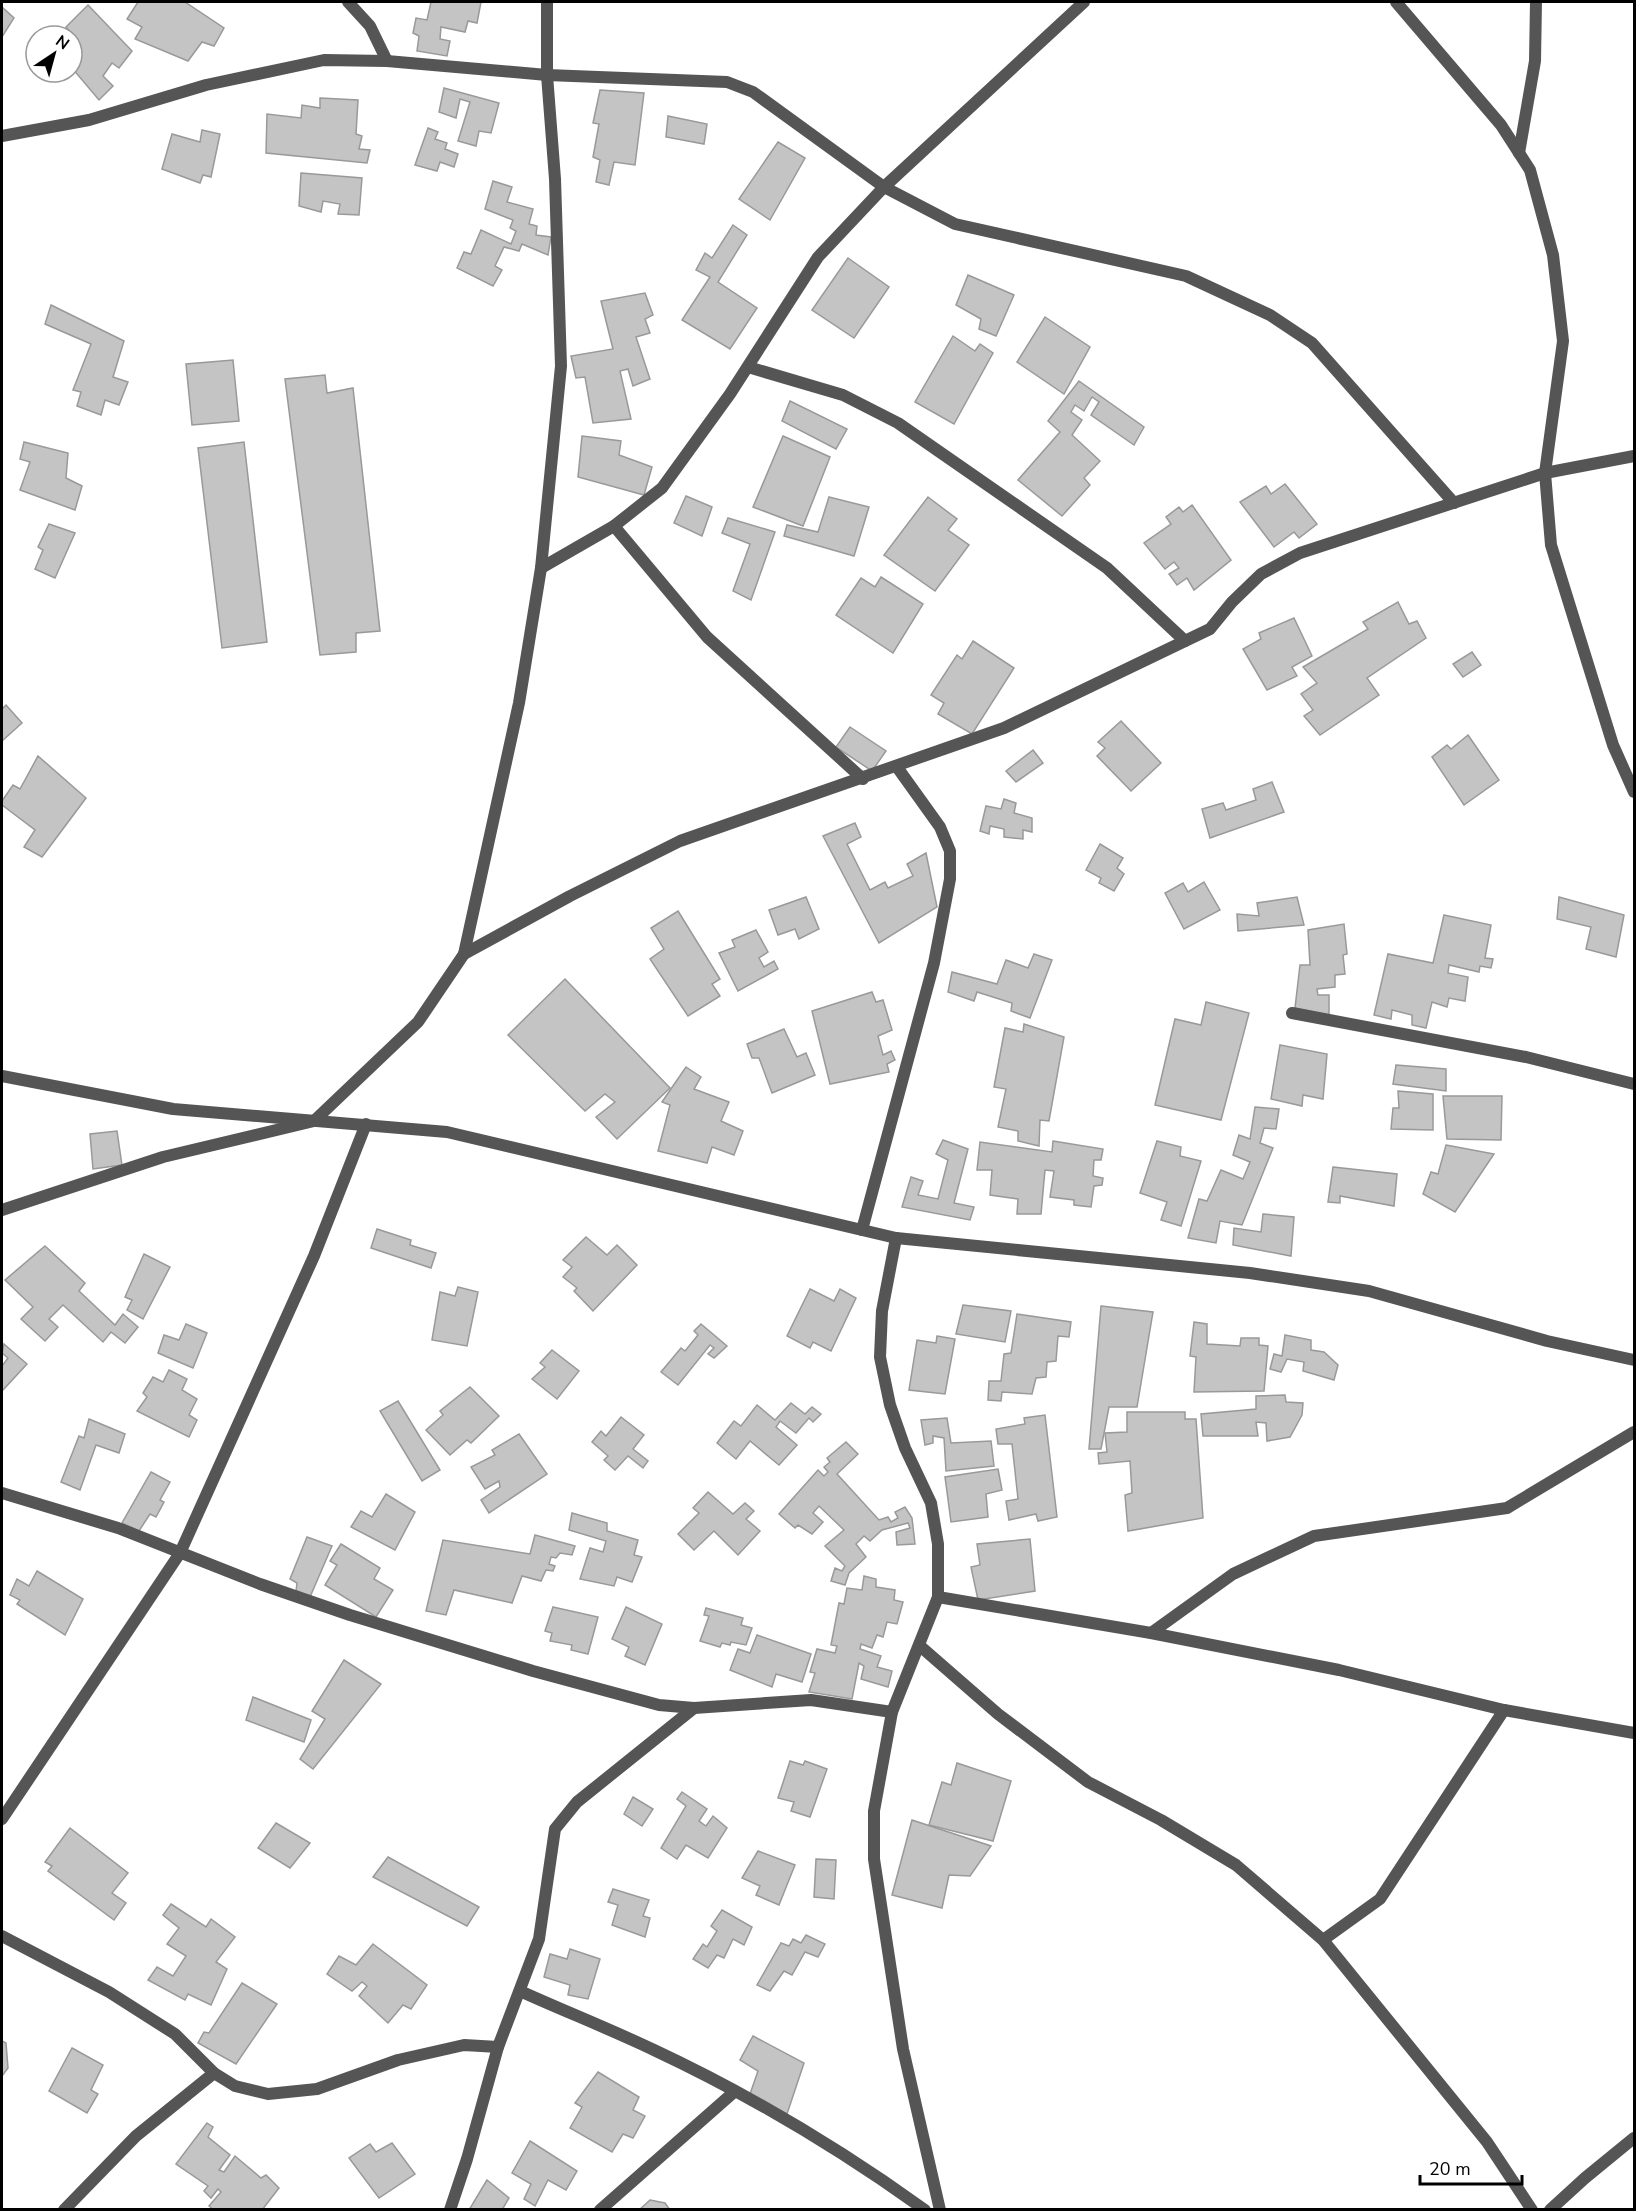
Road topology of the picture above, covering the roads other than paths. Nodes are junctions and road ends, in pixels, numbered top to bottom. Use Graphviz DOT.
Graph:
graph roads {
  1 [pos="348,2"];
  2 [pos="546,2"];
  3 [pos="1084,2"];
  4 [pos="1396,2"];
  5 [pos="1536,2"];
  6 [pos="387,61"];
  7 [pos="547,75"];
  8 [pos="2,136"];
  9 [pos="1519,153"];
  10 [pos="884,187"];
  11 [pos="748,367"];
  12 [pos="1635,456"];
  13 [pos="1545,473"];
  14 [pos="1454,503"];
  15 [pos="614,526"];
  16 [pos="541,568"];
  17 [pos="1185,641"];
  18 [pos="897,767"];
  19 [pos="862,779"];
  20 [pos="1635,792"];
  21 [pos="464,954"];
  22 [pos="1292,1013"];
  23 [pos="2,1076"];
  24 [pos="1635,1084"];
  25 [pos="314,1121"];
  26 [pos="366,1124"];
  27 [pos="2,1210"];
  28 [pos="862,1230"];
  29 [pos="896,1238"];
  30 [pos="1635,1360"];
  31 [pos="1635,1432"];
  32 [pos="2,1493"];
  33 [pos="180,1553"];
  34 [pos="938,1597"];
  35 [pos="1151,1633"];
  36 [pos="920,1646"];
  37 [pos="694,1708"];
  38 [pos="1504,1710"];
  39 [pos="892,1712"];
  40 [pos="1635,1733"];
  41 [pos="2,1819"];
  42 [pos="2,1936"];
  43 [pos="1323,1940"];
  44 [pos="520,1991"];
  45 [pos="498,2046"];
  46 [pos="214,2073"];
  47 [pos="734,2092"];
  48 [pos="1635,2138"];
  49 [pos="64,2210"];
  50 [pos="450,2210"];
  51 [pos="600,2210"];
  52 [pos="925,2210"];
  53 [pos="940,2210"];
  54 [pos="1532,2210"];
  55 [pos="1550,2210"];
  1 -- 6 [label="street"];
  2 -- 7 [label="street"];
  3 -- 10 [label="street"];
  4 -- 9 [label="street"];
  5 -- 9 [label="street"];
  6 -- 7 [label="street"];
  6 -- 8 [label="street"];
  7 -- 10 [label="street"];
  7 -- 16 [label="street"];
  9 -- 13 [label="street"];
  10 -- 11 [label="street"];
  10 -- 14 [label="street"];
  11 -- 15 [label="street"];
  11 -- 17 [label="street"];
  12 -- 13 [label="street"];
  13 -- 14 [label="street"];
  13 -- 20 [label="street"];
  14 -- 17 [label="street"];
  15 -- 16 [label="street"];
  15 -- 19 [label="street"];
  16 -- 21 [label="street"];
  17 -- 18 [label="street"];
  18 -- 19 [label="street"];
  18 -- 28 [label="street"];
  19 -- 21 [label="street"];
  21 -- 25 [label="street"];
  22 -- 24 [label="street"];
  23 -- 25 [label="street"];
  25 -- 26 [label="street"];
  25 -- 27 [label="street"];
  26 -- 28 [label="street"];
  26 -- 33 [label="street"];
  28 -- 29 [label="street"];
  29 -- 30 [label="street"];
  29 -- 34 [label="street"];
  31 -- 35 [label="street"];
  32 -- 33 [label="street"];
  33 -- 37 [label="street"];
  33 -- 41 [label="street"];
  34 -- 35 [label="street"];
  34 -- 36 [label="street"];
  35 -- 38 [label="street"];
  36 -- 39 [label="street"];
  36 -- 43 [label="street"];
  37 -- 39 [label="street"];
  37 -- 44 [label="street"];
  38 -- 40 [label="street"];
  38 -- 43 [label="street"];
  39 -- 53 [label="street"];
  42 -- 46 [label="street"];
  43 -- 54 [label="street"];
  44 -- 45 [label="street"];
  44 -- 47 [label="street"];
  45 -- 46 [label="street"];
  45 -- 50 [label="street"];
  46 -- 49 [label="street"];
  47 -- 51 [label="street"];
  47 -- 52 [label="street"];
  48 -- 55 [label="street"];
}
